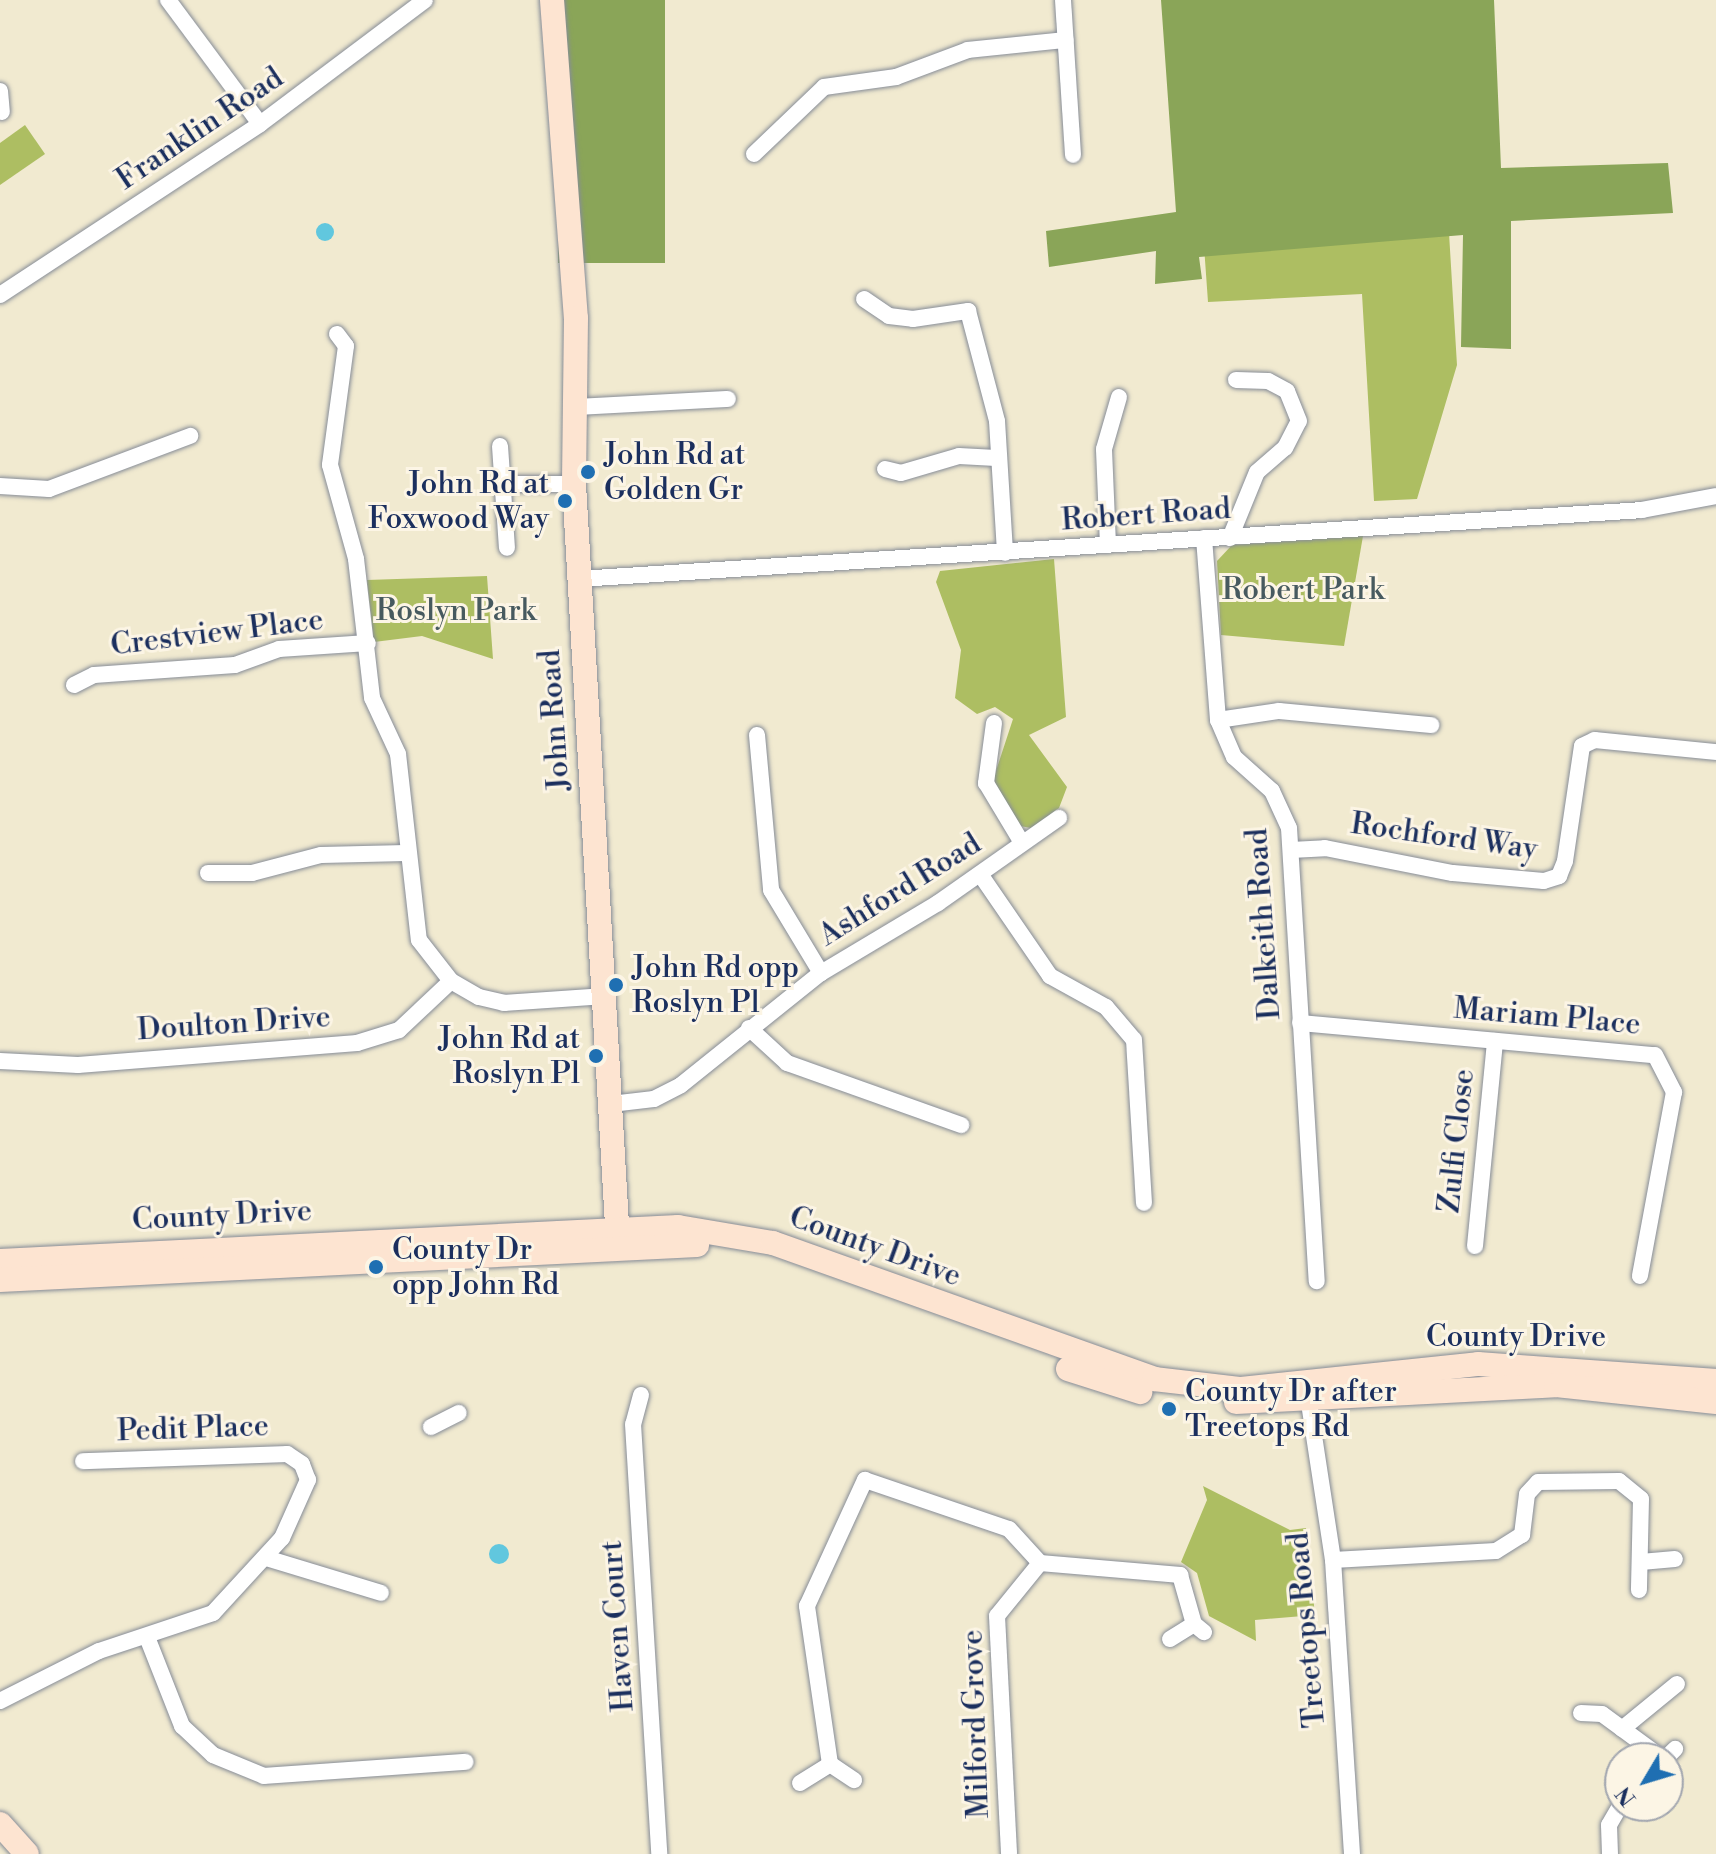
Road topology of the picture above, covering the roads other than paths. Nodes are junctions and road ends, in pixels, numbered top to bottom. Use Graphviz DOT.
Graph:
graph roads {
  1 [pos="168,0"];
  2 [pos="425,0"];
  3 [pos="552,0"];
  4 [pos="1063,0"];
  5 [pos="1065,40"];
  6 [pos="0,91"];
  7 [pos="2,112"];
  8 [pos="260,124"];
  9 [pos="754,154"];
  10 [pos="1073,155"];
  11 [pos="0,295"];
  12 [pos="864,299"];
  13 [pos="337,334"];
  14 [pos="1236,380"];
  15 [pos="1119,397"];
  16 [pos="728,399"];
  17 [pos="575,407"];
  18 [pos="190,436"];
  19 [pos="500,446"];
  20 [pos="996,458"];
  21 [pos="885,469"];
  22 [pos="502,484"];
  23 [pos="574,484"];
  24 [pos="0,486"];
  25 [pos="1716,496"];
  26 [pos="1204,538"];
  27 [pos="1230,538"];
  28 [pos="1108,545"];
  29 [pos="507,548"];
  30 [pos="1005,553"];
  31 [pos="579,579"];
  32 [pos="368,643"];
  33 [pos="74,685"];
  34 [pos="1218,720"];
  35 [pos="994,723"];
  36 [pos="1431,725"];
  37 [pos="757,735"];
  38 [pos="1716,752"];
  39 [pos="1059,818"];
  40 [pos="1022,843"];
  41 [pos="1291,850"];
  42 [pos="406,853"];
  43 [pos="208,873"];
  44 [pos="980,874"];
  45 [pos="821,973"];
  46 [pos="451,981"];
  47 [pos="605,996"];
  48 [pos="1300,1023"];
  49 [pos="749,1028"];
  50 [pos="1495,1041"];
  51 [pos="0,1061"];
  52 [pos="611,1104"];
  53 [pos="961,1125"];
  54 [pos="1144,1203"];
  55 [pos="618,1236"];
  56 [pos="1475,1246"];
  57 [pos="0,1261"];
  58 [pos="1640,1276"];
  59 [pos="0,1280"];
  60 [pos="1317,1281"];
  61 [pos="1359,1375"];
  62 [pos="1716,1381"];
  63 [pos="1274,1384"];
  64 [pos="641,1395"];
  65 [pos="1716,1402"];
  66 [pos="1309,1403"];
  67 [pos="459,1413"];
  68 [pos="431,1427"];
  69 [pos="83,1461"];
  70 [pos="266,1558"];
  71 [pos="1675,1559"];
  72 [pos="1333,1560"];
  73 [pos="1641,1562"];
  74 [pos="1040,1563"];
  75 [pos="1639,1590"];
  76 [pos="381,1593"];
  77 [pos="147,1637"];
  78 [pos="1170,1639"];
  79 [pos="1677,1684"];
  80 [pos="0,1701"];
  81 [pos="1581,1713"];
  82 [pos="1622,1729"];
  83 [pos="1644,1742"];
  84 [pos="466,1762"];
  85 [pos="830,1764"];
  86 [pos="854,1780"];
  87 [pos="800,1783"];
  88 [pos="1611,1822"];
  89 [pos="0,1824"];
  90 [pos="27,1854"];
  91 [pos="659,1854"];
  92 [pos="1009,1854"];
  93 [pos="1352,1854"];
  94 [pos="1610,1854"];
  1 -- 8 [label="street"];
  2 -- 8 [label="street, Franklin Road"];
  3 -- 17 [label="main road, John Road"];
  4 -- 5 [label="street"];
  5 -- 9 [label="street"];
  5 -- 10 [label="street"];
  6 -- 7 [label="street"];
  8 -- 11 [label="street, Franklin Road"];
  12 -- 20 [label="street"];
  13 -- 32 [label="street"];
  14 -- 27 [label="street"];
  15 -- 28 [label="street"];
  16 -- 17 [label="street"];
  17 -- 23 [label="main road, John Road"];
  18 -- 24 [label="street"];
  19 -- 22 [label="street"];
  20 -- 21 [label="street"];
  20 -- 30 [label="street"];
  22 -- 23 [label="street"];
  22 -- 29 [label="street"];
  23 -- 31 [label="main road, John Road"];
  25 -- 27 [label="street, Robert Road"];
  26 -- 27 [label="street, Robert Road"];
  26 -- 28 [label="street, Robert Road"];
  26 -- 34 [label="street, Dalkeith Road"];
  28 -- 30 [label="street, Robert Road"];
  30 -- 31 [label="street, Robert Road"];
  31 -- 47 [label="main road, John Road"];
  32 -- 33 [label="street, Crestview Place"];
  32 -- 42 [label="street"];
  34 -- 36 [label="street"];
  34 -- 41 [label="street, Dalkeith Road"];
  35 -- 40 [label="street"];
  37 -- 45 [label="street"];
  38 -- 41 [label="street, Rochford Way"];
  39 -- 40 [label="street, Ashford Road"];
  40 -- 44 [label="street, Ashford Road"];
  41 -- 48 [label="street, Dalkeith Road"];
  42 -- 43 [label="street"];
  42 -- 46 [label="street"];
  44 -- 45 [label="street, Ashford Road"];
  44 -- 54 [label="street"];
  45 -- 49 [label="street, Ashford Road"];
  46 -- 47 [label="street"];
  46 -- 51 [label="street, Doulton Drive"];
  47 -- 52 [label="main road, John Road"];
  48 -- 50 [label="street, Mariam Place"];
  48 -- 60 [label="street, Dalkeith Road"];
  49 -- 52 [label="street, Ashford Road"];
  49 -- 53 [label="street"];
  50 -- 56 [label="street, Zulfi Close"];
  50 -- 58 [label="street, Mariam Place"];
  52 -- 55 [label="main road, John Road"];
  55 -- 57 [label="main road, County Drive"];
  55 -- 59 [label="main road, County Drive"];
  55 -- 63 [label="main road, County Drive"];
  55 -- 66 [label="main road, County Drive"];
  61 -- 62 [label="main road, County Drive"];
  61 -- 63 [label="main road, County Drive"];
  61 -- 66 [label="street"];
  63 -- 66 [label="street"];
  64 -- 91 [label="street, Haven Court"];
  65 -- 66 [label="main road, County Drive"];
  66 -- 72 [label="street, Treetops Road"];
  67 -- 68 [label="street"];
  69 -- 70 [label="street, Pedit Place"];
  70 -- 76 [label="street"];
  70 -- 77 [label="street"];
  71 -- 73 [label="street"];
  72 -- 73 [label="street"];
  72 -- 93 [label="street, Treetops Road"];
  73 -- 75 [label="street"];
  74 -- 78 [label="street"];
  74 -- 85 [label="street"];
  74 -- 92 [label="street, Milford Grove"];
  77 -- 80 [label="street"];
  77 -- 84 [label="street"];
  79 -- 82 [label="street"];
  81 -- 82 [label="street"];
  82 -- 83 [label="street"];
  85 -- 86 [label="street"];
  85 -- 87 [label="street"];
  88 -- 94 [label="street"];
  89 -- 90 [label="main road"];
}
